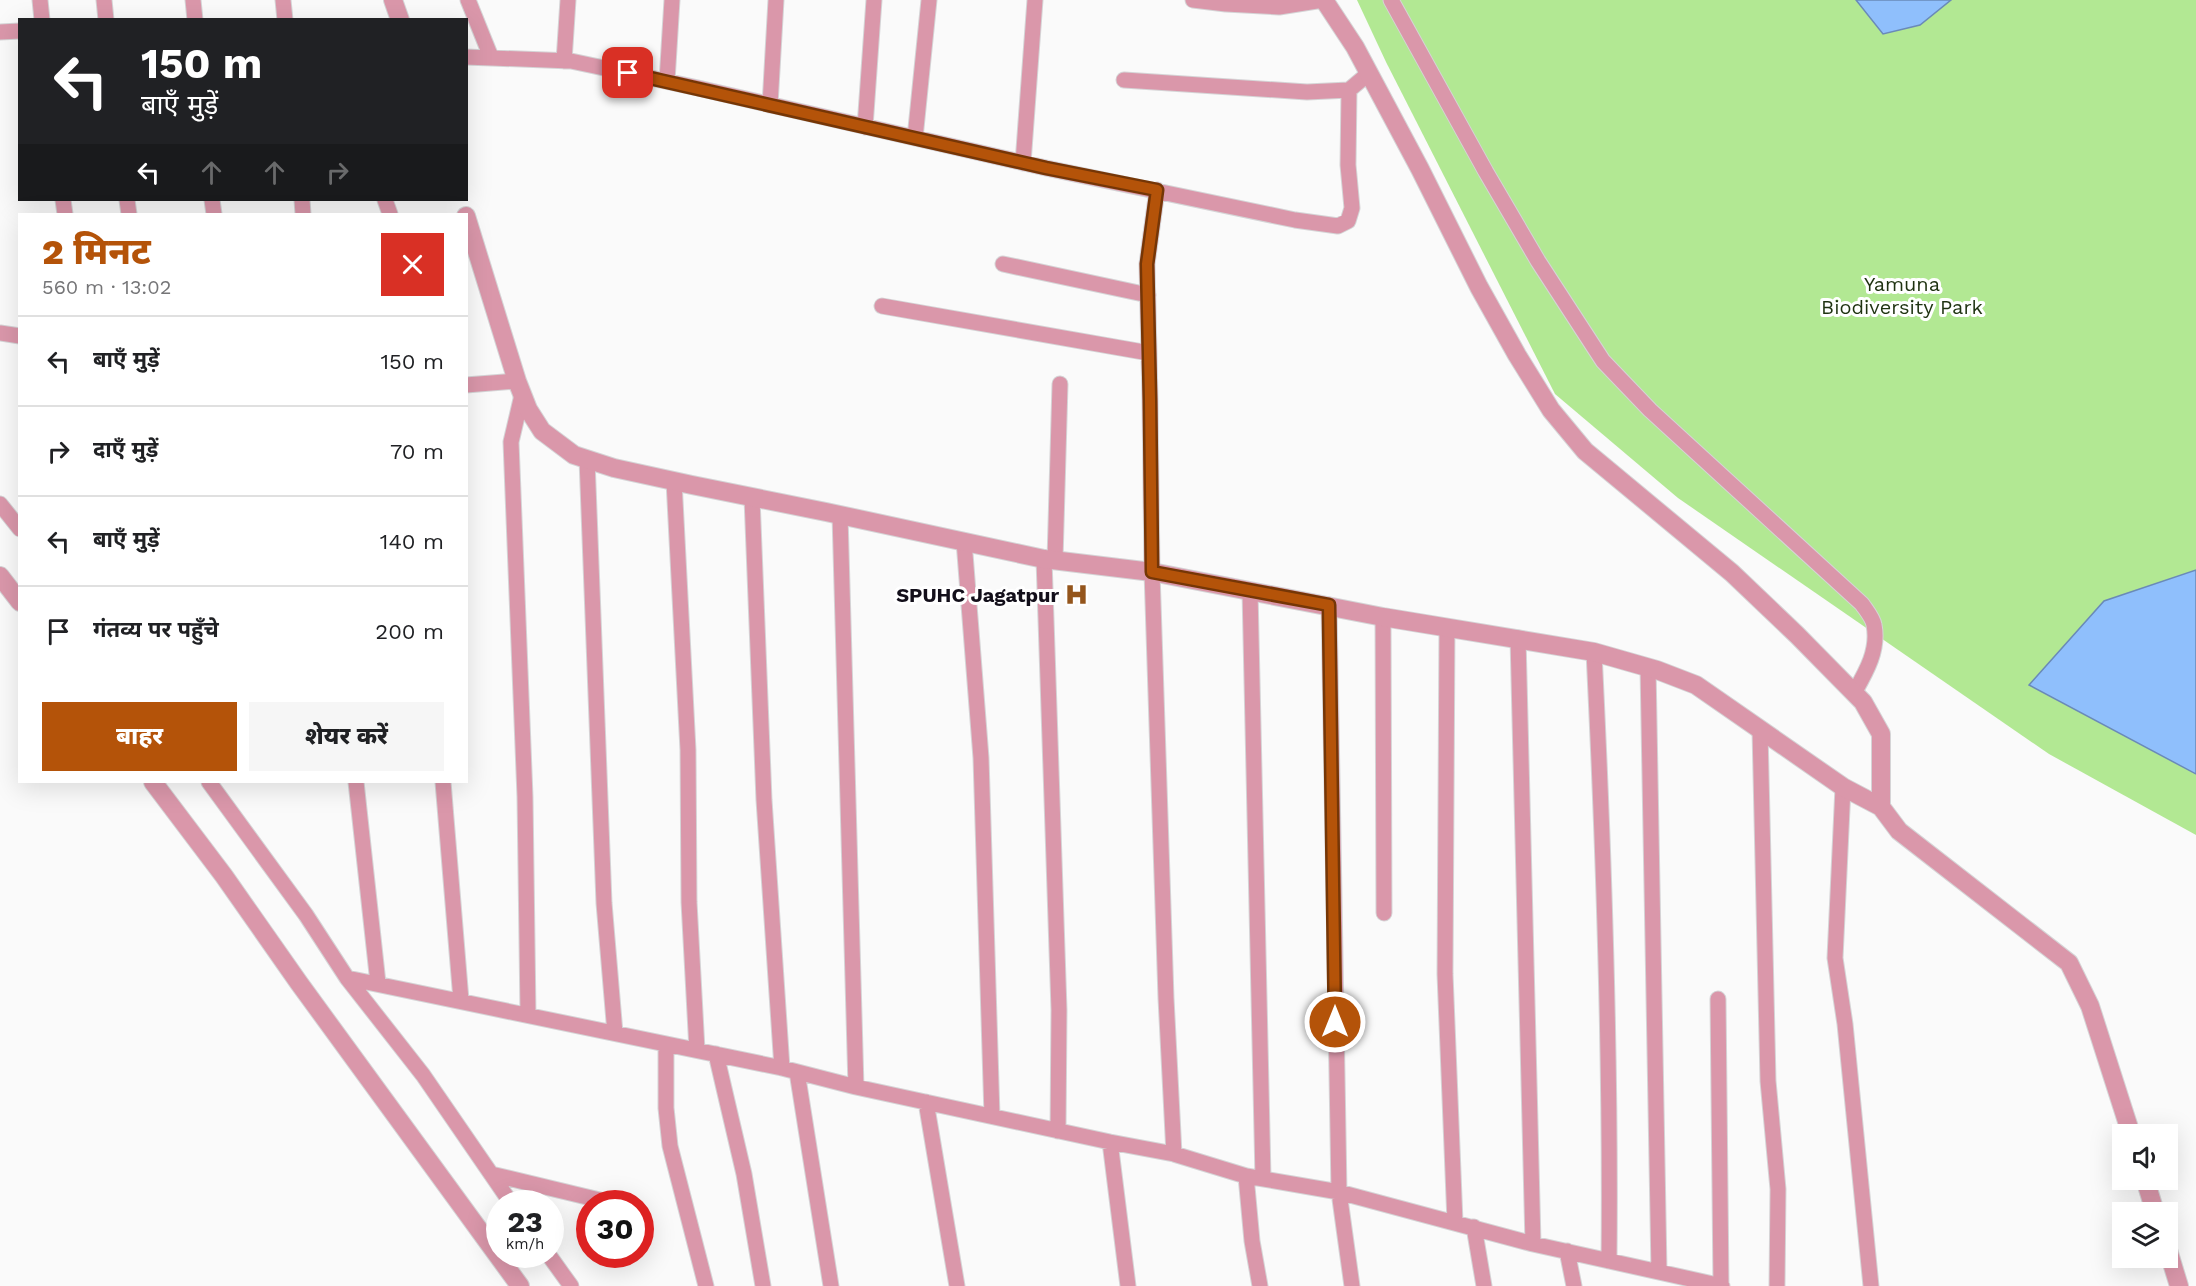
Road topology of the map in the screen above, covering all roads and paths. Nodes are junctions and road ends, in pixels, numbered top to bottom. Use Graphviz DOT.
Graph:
graph roads {
  1 [pos="40,0"];
  2 [pos="104,0"];
  3 [pos="193,0"];
  4 [pos="284,0"];
  5 [pos="393,0"];
  6 [pos="468,0"];
  7 [pos="568,0"];
  8 [pos="672,0"];
  9 [pos="776,0"];
  10 [pos="874,0"];
  11 [pos="929,0"];
  12 [pos="1035,0"];
  13 [pos="1193,0"];
  14 [pos="1324,0"];
  15 [pos="1391,0"];
  16 [pos="42,18"];
  17 [pos="106,18"];
  18 [pos="195,18"];
  19 [pos="285,18"];
  20 [pos="399,18"];
  21 [pos="18,31"];
  22 [pos="0,32"];
  23 [pos="468,57"];
  24 [pos="491,57"];
  25 [pos="564,61"];
  26 [pos="1368,74"];
  27 [pos="1124,80"];
  28 [pos="666,81"];
  29 [pos="1349,90"];
  30 [pos="770,105"];
  31 [pos="865,127"];
  32 [pos="915,138"];
  33 [pos="1023,163"];
  34 [pos="1157,190"];
  35 [pos="468,222"];
  36 [pos="1004,264"];
  37 [pos="1148,295"];
  38 [pos="882,306"];
  39 [pos="0,333"];
  40 [pos="18,336"];
  41 [pos="1149,353"];
  42 [pos="1060,384"];
  43 [pos="468,385"];
  44 [pos="519,388"];
  45 [pos="587,459"];
  46 [pos="674,481"];
  47 [pos="752,498"];
  48 [pos="0,504"];
  49 [pos="840,515"];
  50 [pos="18,526"];
  51 [pos="964,542"];
  52 [pos="1049,560"];
  53 [pos="1152,572"];
  54 [pos="0,576"];
  55 [pos="1250,591"];
  56 [pos="18,599"];
  57 [pos="1329,605"];
  58 [pos="1383,616"];
  59 [pos="1447,627"];
  60 [pos="1518,638"];
  61 [pos="1594,652"];
  62 [pos="1648,667"];
  63 [pos="1854,693"];
  64 [pos="1760,730"];
  65 [pos="154,783"];
  66 [pos="210,783"];
  67 [pos="356,783"];
  68 [pos="443,783"];
  69 [pos="1843,787"];
  70 [pos="1881,807"];
  71 [pos="1384,914"];
  72 [pos="347,978"];
  73 [pos="378,983"];
  74 [pos="1718,999"];
  75 [pos="461,1000"];
  76 [pos="528,1014"];
  77 [pos="615,1033"];
  78 [pos="666,1044"];
  79 [pos="697,1050"];
  80 [pos="716,1054"];
  81 [pos="789,1070"];
  82 [pos="856,1087"];
  83 [pos="926,1102"];
  84 [pos="992,1116"];
  85 [pos="2128,1124"];
  86 [pos="1059,1131"];
  87 [pos="1110,1142"];
  88 [pos="1174,1154"];
  89 [pos="491,1174"];
  90 [pos="1246,1176"];
  91 [pos="1263,1178"];
  92 [pos="502,1190"];
  93 [pos="1339,1192"];
  94 [pos="576,1194"];
  95 [pos="1455,1222"];
  96 [pos="1474,1227"];
  97 [pos="1533,1244"];
  98 [pos="1567,1251"];
  99 [pos="1609,1261"];
  100 [pos="558,1268"];
  101 [pos="2174,1268"];
  102 [pos="1659,1271"];
  103 [pos="520,1286"];
  104 [pos="571,1286"];
  105 [pos="706,1286"];
  106 [pos="763,1286"];
  107 [pos="831,1286"];
  108 [pos="957,1286"];
  109 [pos="1128,1286"];
  110 [pos="1260,1286"];
  111 [pos="1352,1286"];
  112 [pos="1484,1286"];
  113 [pos="1574,1286"];
  114 [pos="1722,1286"];
  115 [pos="1777,1286"];
  116 [pos="1870,1286"];
  117 [pos="2179,1286"];
  1 -- 16 [label="street"];
  2 -- 17 [label="street"];
  3 -- 18 [label="street"];
  4 -- 19 [label="street"];
  5 -- 20 [label="street"];
  6 -- 24 [label="street"];
  7 -- 25 [label="street"];
  8 -- 28 [label="street"];
  9 -- 30 [label="street"];
  10 -- 31 [label="street"];
  11 -- 32 [label="street"];
  12 -- 33 [label="street"];
  13 -- 14 [label="street"];
  14 -- 26 [label="street"];
  15 -- 63 [label="street"];
  21 -- 22 [label="street"];
  23 -- 24 [label="street"];
  24 -- 25 [label="street"];
  25 -- 28 [label="street"];
  26 -- 29 [label="street"];
  26 -- 63 [label="street"];
  27 -- 29 [label="street"];
  28 -- 30 [label="street"];
  29 -- 34 [label="street"];
  30 -- 31 [label="street"];
  31 -- 32 [label="street"];
  32 -- 33 [label="street"];
  33 -- 34 [label="street"];
  34 -- 37 [label="street"];
  35 -- 44 [label="street"];
  36 -- 37 [label="street"];
  37 -- 41 [label="street"];
  38 -- 41 [label="street"];
  39 -- 40 [label="street"];
  41 -- 53 [label="street"];
  42 -- 52 [label="street"];
  43 -- 44 [label="street"];
  44 -- 45 [label="street"];
  44 -- 76 [label="street"];
  45 -- 46 [label="street"];
  45 -- 77 [label="street"];
  46 -- 47 [label="street"];
  46 -- 79 [label="street"];
  47 -- 49 [label="street"];
  47 -- 81 [label="street"];
  48 -- 50 [label="street"];
  49 -- 51 [label="street"];
  49 -- 82 [label="street"];
  51 -- 52 [label="street"];
  51 -- 84 [label="street"];
  52 -- 53 [label="street"];
  52 -- 86 [label="street"];
  53 -- 55 [label="street"];
  53 -- 88 [label="street"];
  54 -- 56 [label="street"];
  55 -- 57 [label="street"];
  55 -- 91 [label="street"];
  57 -- 58 [label="street"];
  57 -- 93 [label="street"];
  58 -- 59 [label="street"];
  58 -- 71 [label="street"];
  59 -- 60 [label="street"];
  59 -- 95 [label="street"];
  60 -- 61 [label="street"];
  60 -- 97 [label="street"];
  61 -- 62 [label="street"];
  61 -- 99 [label="street"];
  62 -- 64 [label="street"];
  62 -- 102 [label="street"];
  63 -- 70 [label="street"];
  64 -- 69 [label="street"];
  64 -- 115 [label="street"];
  65 -- 103 [label="street"];
  66 -- 72 [label="street"];
  67 -- 73 [label="street"];
  68 -- 75 [label="street"];
  69 -- 70 [label="street"];
  69 -- 116 [label="street"];
  70 -- 85 [label="street"];
  72 -- 73 [label="street"];
  72 -- 89 [label="street"];
  73 -- 75 [label="street"];
  74 -- 114 [label="street"];
  75 -- 76 [label="street"];
  76 -- 77 [label="street"];
  77 -- 78 [label="street"];
  78 -- 79 [label="street"];
  78 -- 105 [label="street"];
  79 -- 80 [label="street"];
  80 -- 81 [label="street"];
  80 -- 106 [label="street"];
  81 -- 82 [label="street"];
  81 -- 107 [label="street"];
  82 -- 83 [label="street"];
  83 -- 84 [label="street"];
  83 -- 108 [label="street"];
  84 -- 86 [label="street"];
  86 -- 87 [label="street"];
  87 -- 88 [label="street"];
  87 -- 109 [label="street"];
  88 -- 90 [label="street"];
  89 -- 92 [label="street"];
  89 -- 94 [label="street"];
  90 -- 91 [label="street"];
  90 -- 110 [label="street"];
  91 -- 93 [label="street"];
  93 -- 95 [label="street"];
  93 -- 111 [label="street"];
  95 -- 96 [label="street"];
  96 -- 97 [label="street"];
  96 -- 112 [label="street"];
  97 -- 98 [label="street"];
  98 -- 99 [label="street"];
  98 -- 113 [label="street"];
  99 -- 102 [label="street"];
  100 -- 104 [label="street"];
  101 -- 117 [label="street"];
  102 -- 114 [label="street"];
}
